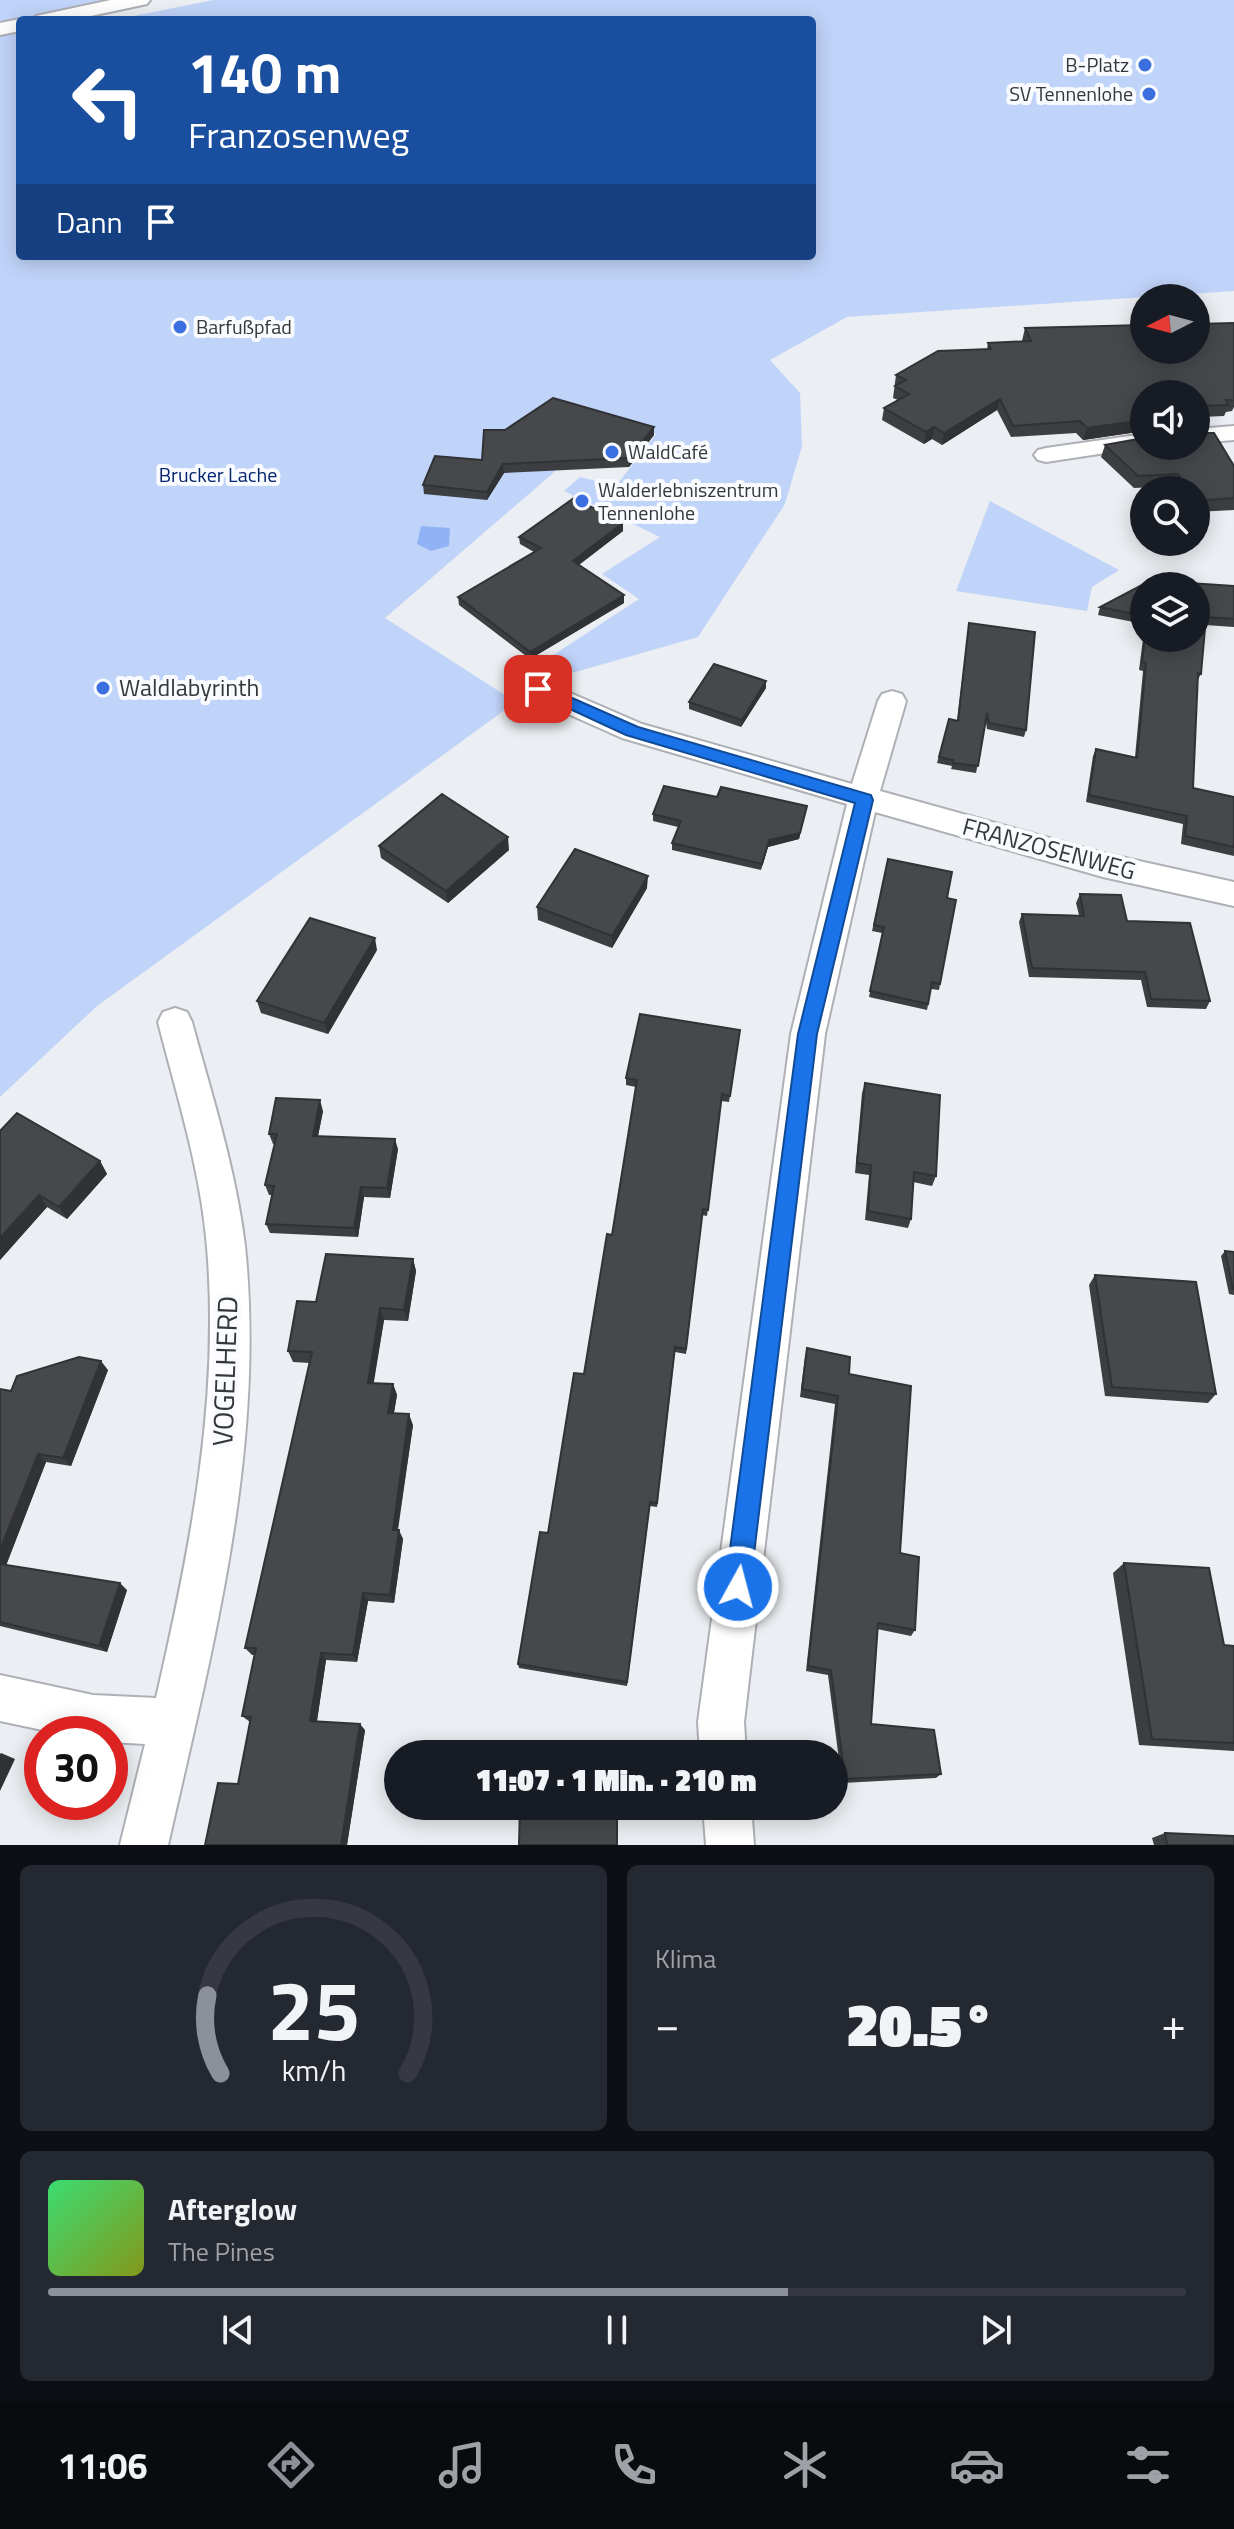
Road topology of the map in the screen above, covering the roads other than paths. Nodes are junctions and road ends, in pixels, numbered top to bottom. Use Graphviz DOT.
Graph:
graph roads {
  1 [pos="140,0"];
  2 [pos="62,16"];
  3 [pos="1234,433"];
  4 [pos="1210,435"];
  5 [pos="1130,443"];
  6 [pos="1046,455"];
  7 [pos="538,689"];
  8 [pos="892,701"];
  9 [pos="865,800"];
  10 [pos="1232,903"];
  11 [pos="175,1022"];
  12 [pos="0,1698"];
  13 [pos="173,1722"];
  14 [pos="722,1740"];
  15 [pos="728,1820"];
  16 [pos="144,1845"];
  17 [pos="730,1845"];
  1 -- 2 [label="street"];
  3 -- 4 [label="street"];
  5 -- 6 [label="street"];
  7 -- 9 [label="street, FRANZOSENWEG"];
  8 -- 9 [label="street"];
  9 -- 10 [label="street, FRANZOSENWEG"];
  9 -- 14 [label="street"];
  11 -- 13 [label="street, VOGELHERD"];
  12 -- 13 [label="street"];
  13 -- 16 [label="street, VOGELHERD"];
  15 -- 17 [label="street"];
}
